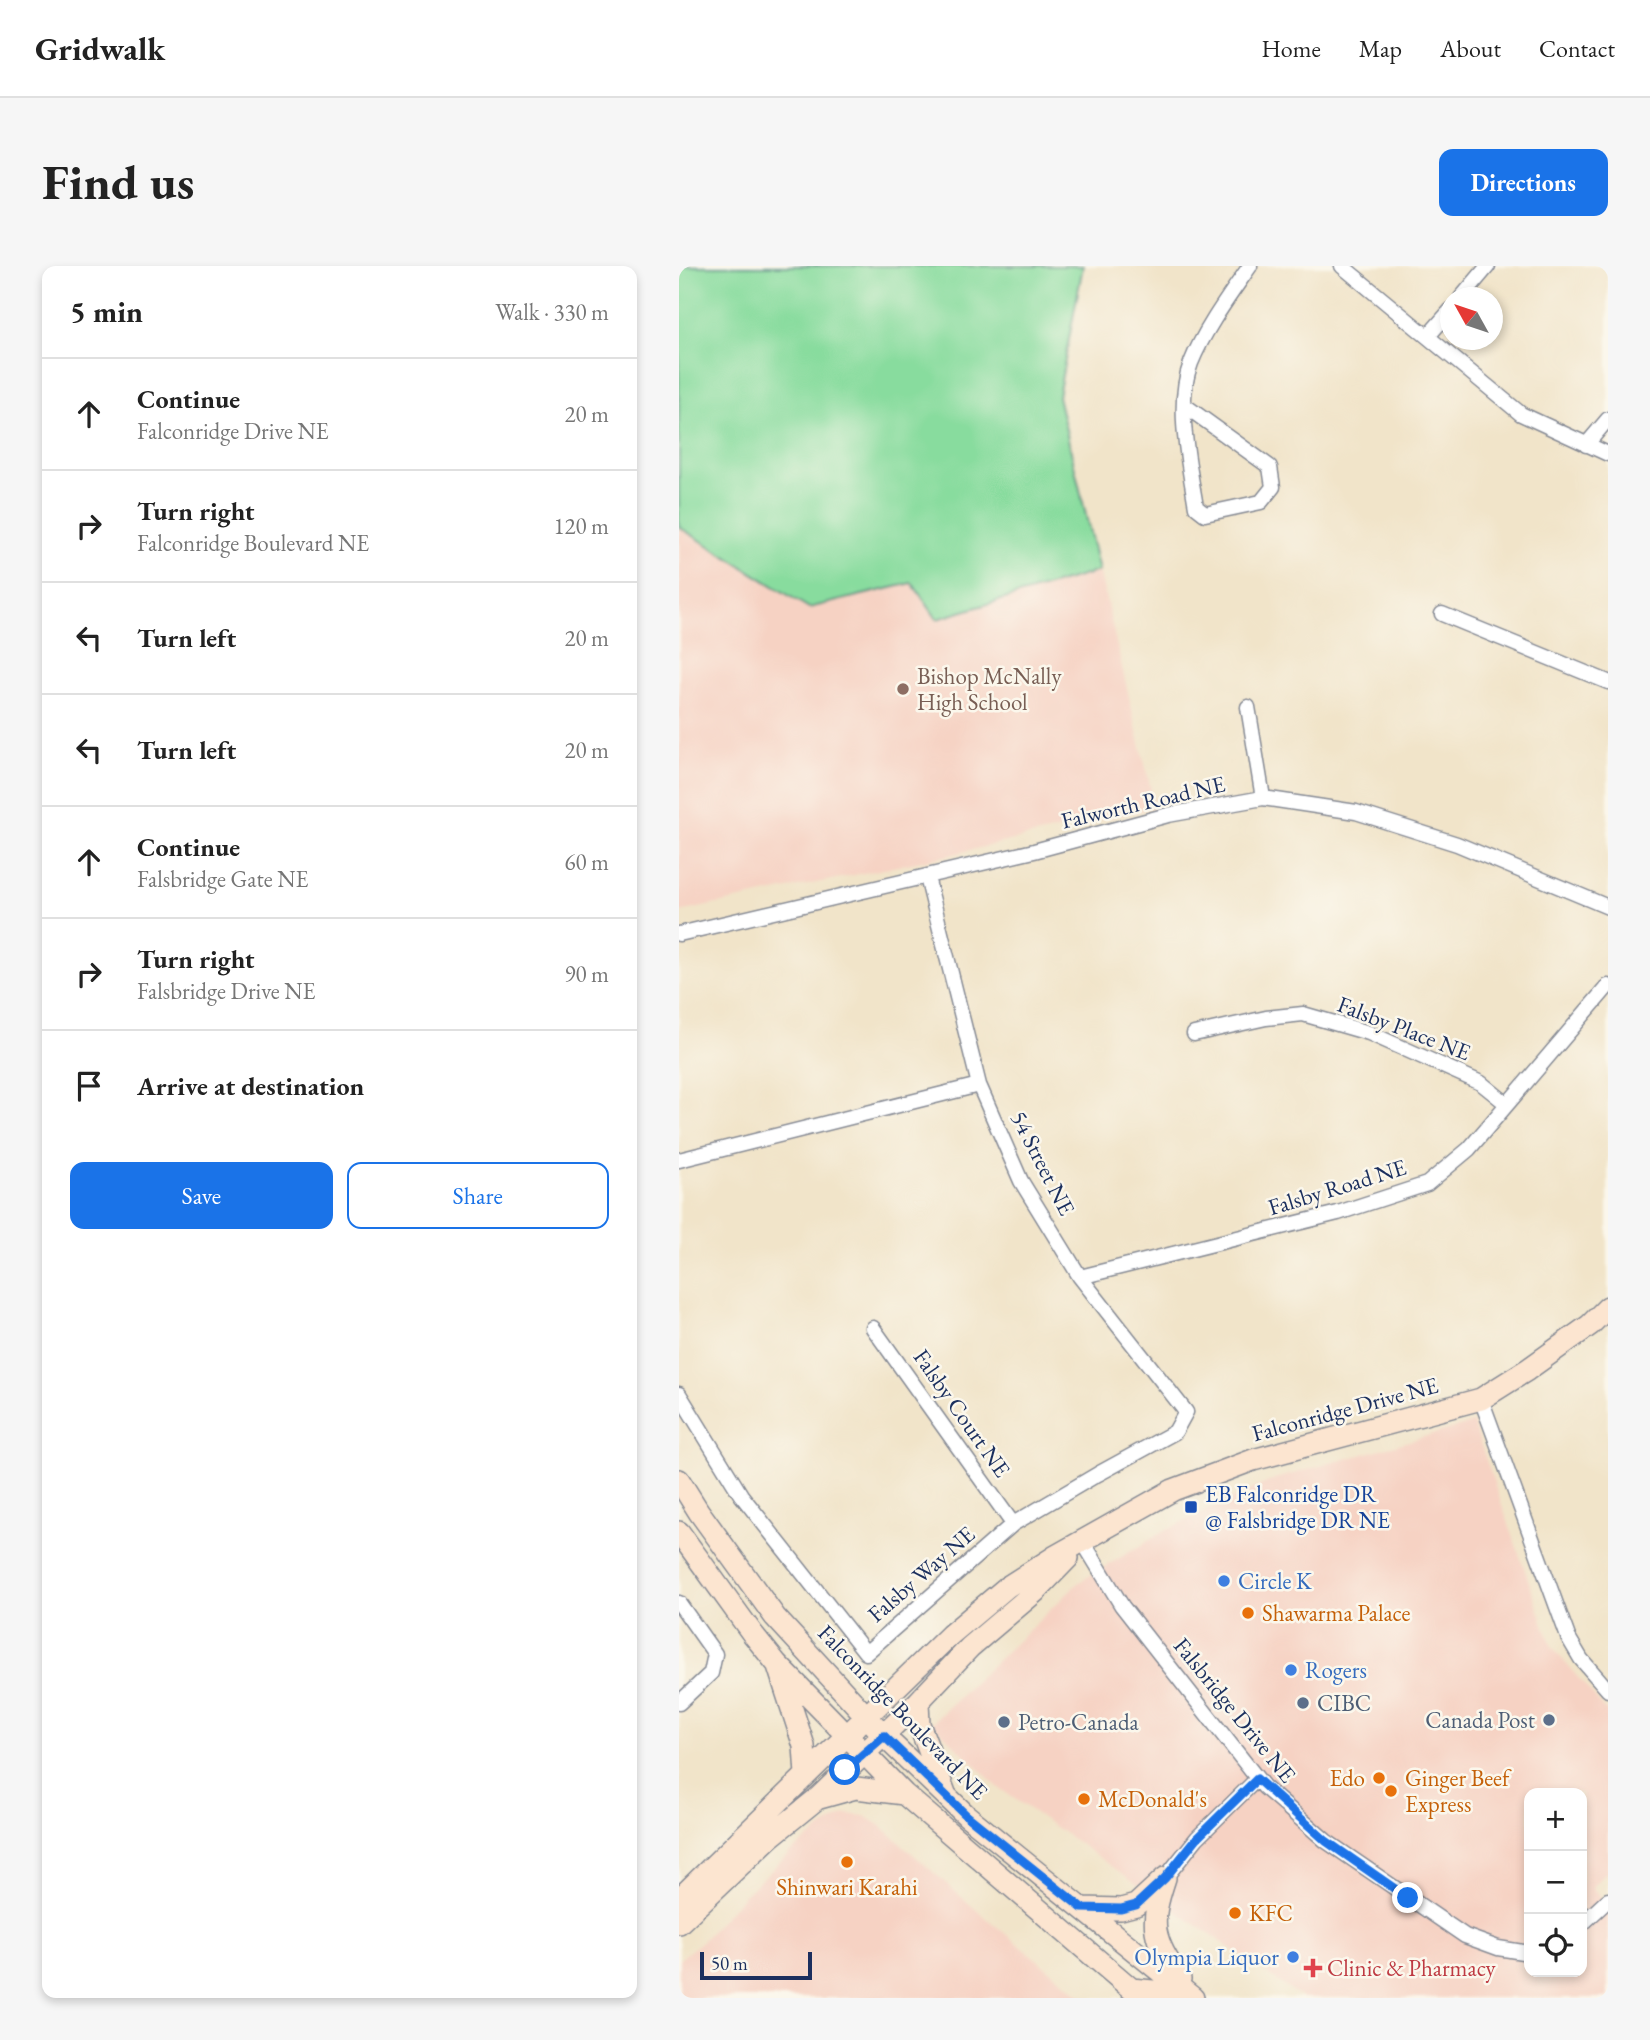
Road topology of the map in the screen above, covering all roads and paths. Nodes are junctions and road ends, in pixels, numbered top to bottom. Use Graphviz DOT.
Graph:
graph roads {
  1 [pos="1250,266"];
  2 [pos="1342,266"];
  3 [pos="1488,266"];
  4 [pos="1470,287"];
  5 [pos="1440,322"];
  6 [pos="1428,336"];
  7 [pos="1184,405"];
  8 [pos="1608,419"];
  9 [pos="1586,445"];
  10 [pos="1608,454"];
  11 [pos="1442,614"];
  12 [pos="1608,682"];
  13 [pos="1248,707"];
  14 [pos="1263,798"];
  15 [pos="927,877"];
  16 [pos="1608,907"];
  17 [pos="679,934"];
  18 [pos="1608,986"];
  19 [pos="1194,1034"];
  20 [pos="979,1085"];
  21 [pos="1507,1104"];
  22 [pos="679,1160"];
  23 [pos="1080,1277"];
  24 [pos="1608,1307"];
  25 [pos="873,1328"];
  26 [pos="679,1394"];
  27 [pos="1481,1399"];
  28 [pos="1175,1432"];
  29 [pos="679,1480"];
  30 [pos="1013,1524"];
  31 [pos="679,1532"];
  32 [pos="1083,1542"];
  33 [pos="679,1603"];
  34 [pos="778,1664"];
  35 [pos="1608,1690"];
  36 [pos="918,1702"];
  37 [pos="679,1703"];
  38 [pos="867,1717"];
  39 [pos="848,1736"];
  40 [pos="884,1736"];
  41 [pos="864,1753"];
  42 [pos="806,1775"];
  43 [pos="1257,1779"];
  44 [pos="904,1794"];
  45 [pos="818,1798"];
  46 [pos="947,1798"];
  47 [pos="1165,1878"];
  48 [pos="679,1899"];
  49 [pos="1608,1900"];
  50 [pos="1082,1908"];
  51 [pos="1587,1919"];
  52 [pos="679,1923"];
  53 [pos="1524,1952"];
  54 [pos="1137,1994"];
  55 [pos="1185,1997"];
  1 -- 7 [label="street"];
  2 -- 6 [label="street"];
  3 -- 4 [label="street"];
  5 -- 6 [label="street"];
  6 -- 9 [label="street"];
  7 -- 7 [label="street"];
  8 -- 9 [label="street"];
  9 -- 10 [label="street"];
  11 -- 12 [label="street"];
  13 -- 14 [label="street"];
  14 -- 15 [label="street, Falworth Road NE"];
  14 -- 16 [label="street, Falworth Road NE"];
  15 -- 17 [label="street, Falworth Road NE"];
  15 -- 20 [label="street, 54 Street NE"];
  18 -- 21 [label="street, Falsby Road NE"];
  19 -- 21 [label="street, Falsby Place NE"];
  20 -- 22 [label="street"];
  20 -- 23 [label="street, 54 Street NE"];
  21 -- 23 [label="street, Falsby Road NE"];
  23 -- 28 [label="street, 54 Street NE"];
  24 -- 27 [label="main road, Falconridge Drive NE"];
  25 -- 30 [label="street, Falsby Court NE"];
  26 -- 30 [label="street, Falsby Way NE"];
  27 -- 32 [label="main road, Falconridge Drive NE"];
  27 -- 35 [label="street"];
  28 -- 30 [label="street, Falsby Way NE"];
  29 -- 38 [label="main road, Falconridge Boulevard NE"];
  31 -- 34 [label="main road"];
  32 -- 36 [label="main road, Falconridge Drive NE"];
  32 -- 38 [label="main road, Falconridge Drive NE"];
  32 -- 43 [label="street, Falsbridge Drive NE"];
  33 -- 37 [label="street"];
  34 -- 39 [label="main road"];
  34 -- 42 [label="main road"];
  36 -- 40 [label="main road, Falconridge Drive NE"];
  36 -- 46 [label="main road"];
  38 -- 39 [label="main road, Falconridge Drive NE"];
  38 -- 40 [label="main road, Falconridge Boulevard NE"];
  39 -- 41 [label="main road"];
  39 -- 42 [label="main road, Falconridge Drive NE"];
  40 -- 41 [label="main road, Falconridge Drive NE"];
  40 -- 46 [label="main road, Falconridge Boulevard NE"];
  41 -- 44 [label="main road"];
  41 -- 45 [label="main road, Falconridge Drive NE"];
  42 -- 48 [label="main road, Falconridge Drive NE"];
  43 -- 47 [label="street"];
  43 -- 53 [label="street, Falsbridge Drive NE"];
  44 -- 45 [label="main road"];
  44 -- 54 [label="main road"];
  45 -- 52 [label="main road, Falconridge Drive NE"];
  46 -- 50 [label="main road, Falconridge Boulevard NE"];
  47 -- 50 [label="main road"];
  47 -- 55 [label="main road"];
  49 -- 51 [label="street"];
  50 -- 55 [label="main road, Falconridge Boulevard NE"];
  54 -- 55 [label="main road"];
}
